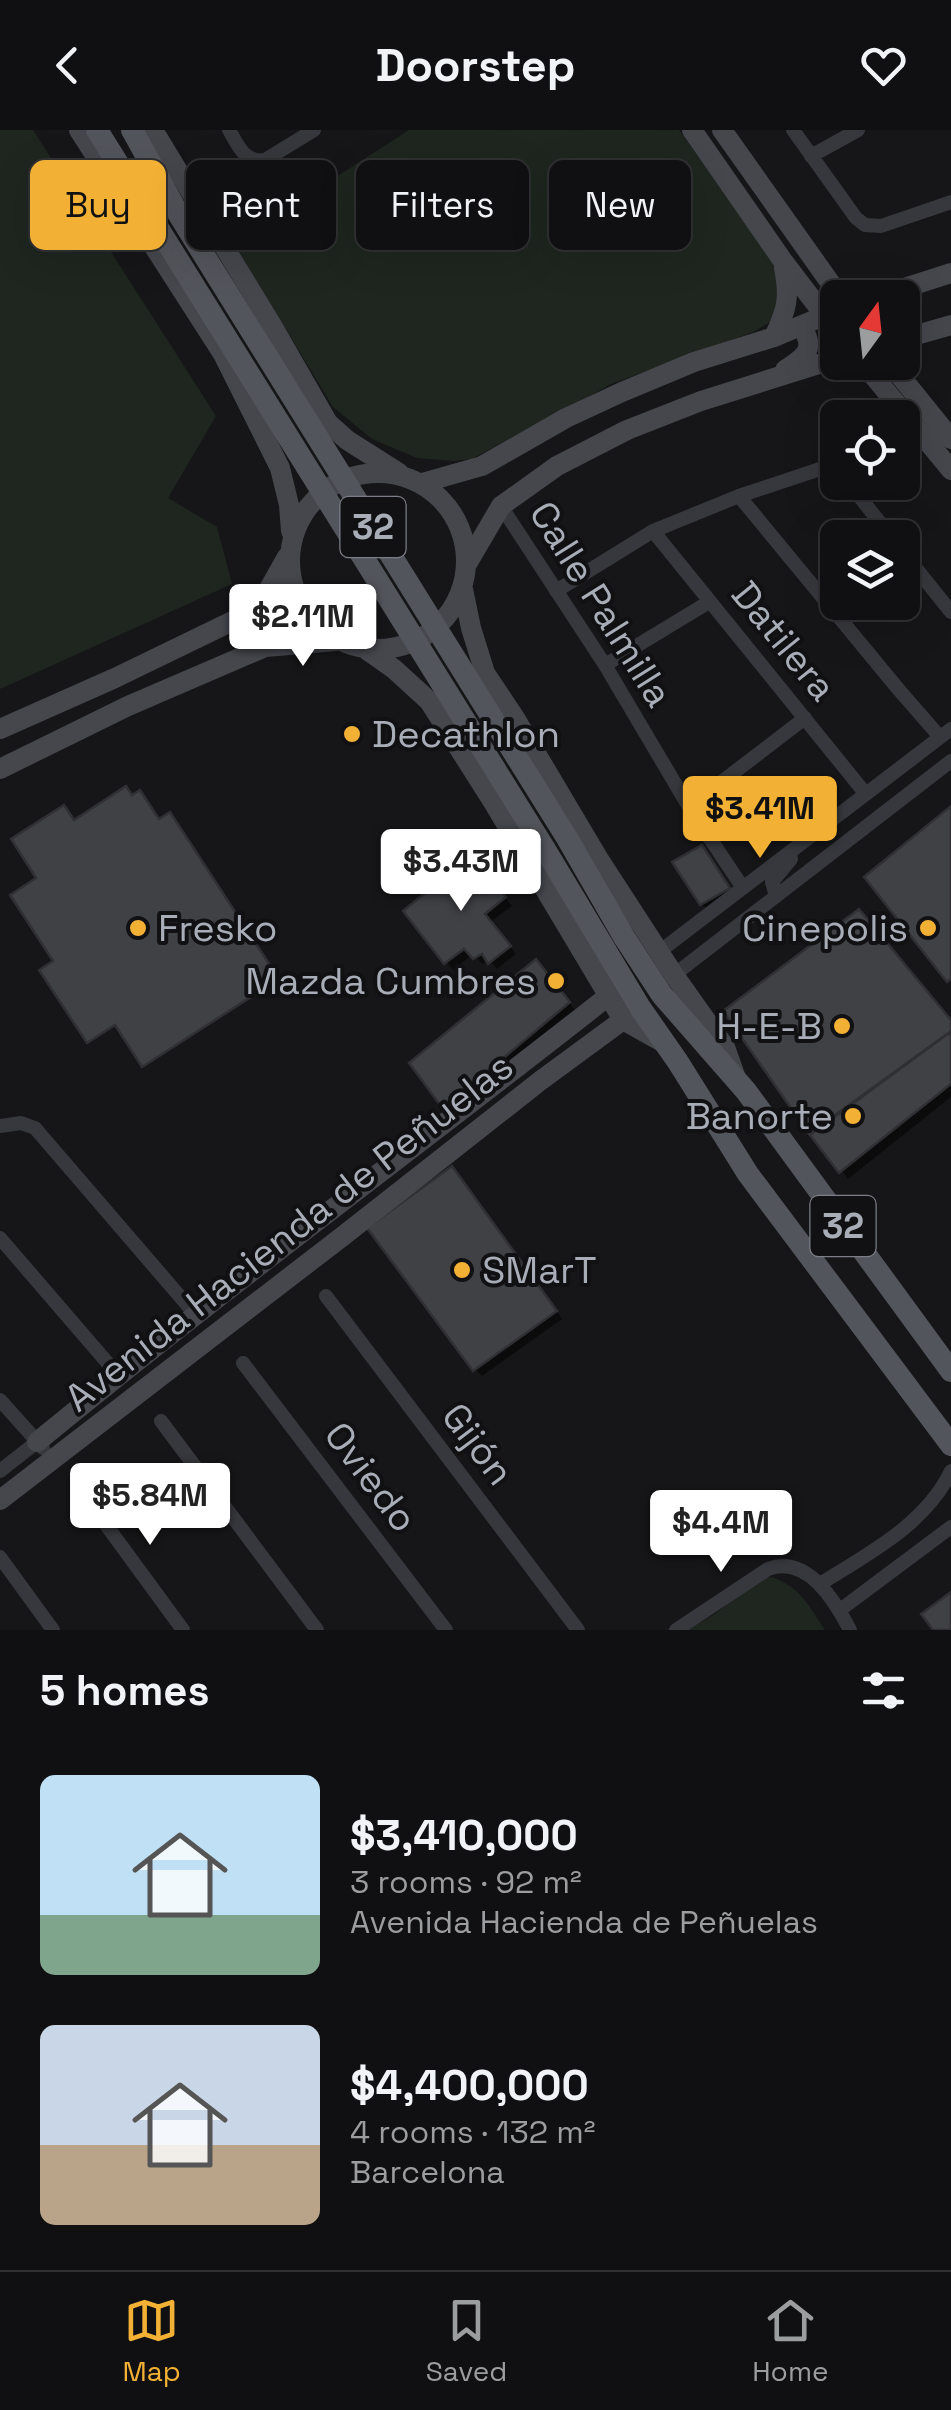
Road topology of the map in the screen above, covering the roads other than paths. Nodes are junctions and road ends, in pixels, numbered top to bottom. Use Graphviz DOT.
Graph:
graph roads {
  1 [pos="80,130"];
  2 [pos="98,130"];
  3 [pos="132,130"];
  4 [pos="153,130"];
  5 [pos="228,130"];
  6 [pos="314,130"];
  7 [pos="692,130"];
  8 [pos="722,130"];
  9 [pos="794,130"];
  10 [pos="858,130"];
  11 [pos="811,156"];
  12 [pos="951,202"];
  13 [pos="168,219"];
  14 [pos="783,261"];
  15 [pos="951,273"];
  16 [pos="828,280"];
  17 [pos="920,283"];
  18 [pos="820,302"];
  19 [pos="820,318"];
  20 [pos="951,325"];
  21 [pos="802,326"];
  22 [pos="274,327"];
  23 [pos="920,333"];
  24 [pos="774,337"];
  25 [pos="223,354"];
  26 [pos="820,364"];
  27 [pos="771,379"];
  28 [pos="877,380"];
  29 [pos="895,400"];
  30 [pos="920,427"];
  31 [pos="920,430"];
  32 [pos="951,439"];
  33 [pos="820,470"];
  34 [pos="951,470"];
  35 [pos="413,480"];
  36 [pos="739,496"];
  37 [pos="862,500"];
  38 [pos="501,506"];
  39 [pos="878,520"];
  40 [pos="653,531"];
  41 [pos="291,532"];
  42 [pos="287,557"];
  43 [pos="468,564"];
  44 [pos="920,573"];
  45 [pos="462,589"];
  46 [pos="556,591"];
  47 [pos="709,602"];
  48 [pos="951,612"];
  49 [pos="337,641"];
  50 [pos="367,650"];
  51 [pos="604,665"];
  52 [pos="485,673"];
  53 [pos="429,700"];
  54 [pos="806,718"];
  55 [pos="0,728"];
  56 [pos="945,732"];
  57 [pos="951,761"];
  58 [pos="0,769"];
  59 [pos="864,793"];
  60 [pos="690,807"];
  61 [pos="808,840"];
  62 [pos="556,845"];
  63 [pos="743,888"];
  64 [pos="776,896"];
  65 [pos="659,952"];
  66 [pos="674,975"];
  67 [pos="607,997"];
  68 [pos="623,1020"];
  69 [pos="664,1043"];
  70 [pos="736,1080"];
  71 [pos="0,1126"];
  72 [pos="0,1238"];
  73 [pos="326,1296"];
  74 [pos="195,1314"];
  75 [pos="243,1363"];
  76 [pos="951,1371"];
  77 [pos="118,1375"];
  78 [pos="0,1400"];
  79 [pos="161,1421"];
  80 [pos="36,1442"];
  81 [pos="951,1445"];
  82 [pos="53,1460"];
  83 [pos="951,1470"];
  84 [pos="0,1471"];
  85 [pos="82,1492"];
  86 [pos="0,1500"];
  87 [pos="928,1508"];
  88 [pos="949,1527"];
  89 [pos="878,1547"];
  90 [pos="0,1557"];
  91 [pos="894,1568"];
  92 [pos="820,1584"];
  93 [pos="840,1610"];
  94 [pos="53,1630"];
  95 [pos="183,1630"];
  96 [pos="317,1630"];
  97 [pos="446,1630"];
  98 [pos="578,1630"];
  99 [pos="676,1630"];
  100 [pos="850,1630"];
  1 -- 25 [label="street"];
  2 -- 13 [label="main road, 32"];
  3 -- 13 [label="main road, 32"];
  4 -- 22 [label="street"];
  5 -- 6 [label="street"];
  7 -- 14 [label="street"];
  8 -- 16 [label="street"];
  9 -- 11 [label="street"];
  10 -- 11 [label="street"];
  11 -- 12 [label="street"];
  13 -- 62 [label="main road, 32"];
  14 -- 18 [label="street"];
  14 -- 24 [label="street"];
  15 -- 17 [label="street"];
  19 -- 21 [label="street"];
  20 -- 23 [label="street"];
  21 -- 24 [label="street"];
  21 -- 27 [label="street"];
  22 -- 25 [label="street"];
  22 -- 35 [label="street"];
  24 -- 35 [label="street"];
  25 -- 41 [label="street"];
  26 -- 27 [label="street"];
  27 -- 38 [label="street"];
  28 -- 29 [label="street"];
  30 -- 32 [label="street"];
  31 -- 34 [label="street"];
  33 -- 36 [label="street"];
  35 -- 41 [label="street"];
  35 -- 43 [label="street"];
  36 -- 40 [label="street"];
  36 -- 56 [label="street"];
  37 -- 39 [label="street"];
  38 -- 43 [label="street"];
  38 -- 46 [label="street, Calle Palmilla"];
  40 -- 46 [label="street"];
  40 -- 47 [label="street, Datilera"];
  41 -- 42 [label="street"];
  42 -- 49 [label="street"];
  42 -- 55 [label="street"];
  43 -- 45 [label="street"];
  44 -- 48 [label="street"];
  45 -- 50 [label="street"];
  45 -- 52 [label="street"];
  46 -- 51 [label="street, Calle Palmilla"];
  47 -- 51 [label="street"];
  47 -- 54 [label="street, Datilera"];
  49 -- 50 [label="street"];
  49 -- 58 [label="street"];
  50 -- 53 [label="street"];
  51 -- 60 [label="street, Calle Palmilla"];
  52 -- 53 [label="street"];
  52 -- 65 [label="street"];
  53 -- 67 [label="street"];
  54 -- 59 [label="street, Datilera"];
  54 -- 60 [label="street"];
  56 -- 59 [label="street"];
  57 -- 64 [label="street"];
  59 -- 61 [label="street"];
  60 -- 63 [label="street, Calle Palmilla"];
  61 -- 63 [label="street"];
  61 -- 64 [label="street"];
  62 -- 69 [label="main road, 32"];
  62 -- 70 [label="main road, 32"];
  63 -- 65 [label="street"];
  64 -- 66 [label="street"];
  65 -- 66 [label="street"];
  66 -- 70 [label="street"];
  67 -- 68 [label="street"];
  67 -- 74 [label="street, Avenida Hacienda de Peñuelas"];
  68 -- 69 [label="street"];
  68 -- 82 [label="street, Avenida Hacienda de Peñuelas"];
  69 -- 81 [label="main road, 32"];
  70 -- 76 [label="main road, 32"];
  71 -- 74 [label="street"];
  72 -- 77 [label="street"];
  73 -- 98 [label="street, Gijón"];
  74 -- 77 [label="street, Avenida Hacienda de Peñuelas"];
  75 -- 97 [label="street, Oviedo"];
  77 -- 80 [label="street, Avenida Hacienda de Peñuelas"];
  78 -- 80 [label="street"];
  79 -- 96 [label="street"];
  80 -- 82 [label="street"];
  80 -- 84 [label="street, Avenida Hacienda de Peñuelas"];
  82 -- 86 [label="street, Avenida Hacienda de Peñuelas"];
  83 -- 87 [label="street"];
  85 -- 95 [label="street"];
  87 -- 88 [label="street"];
  87 -- 89 [label="street"];
  88 -- 91 [label="street"];
  89 -- 91 [label="street"];
  89 -- 92 [label="street"];
  90 -- 94 [label="street"];
  91 -- 93 [label="street"];
  92 -- 93 [label="street"];
  92 -- 99 [label="street"];
  93 -- 100 [label="street"];
}
